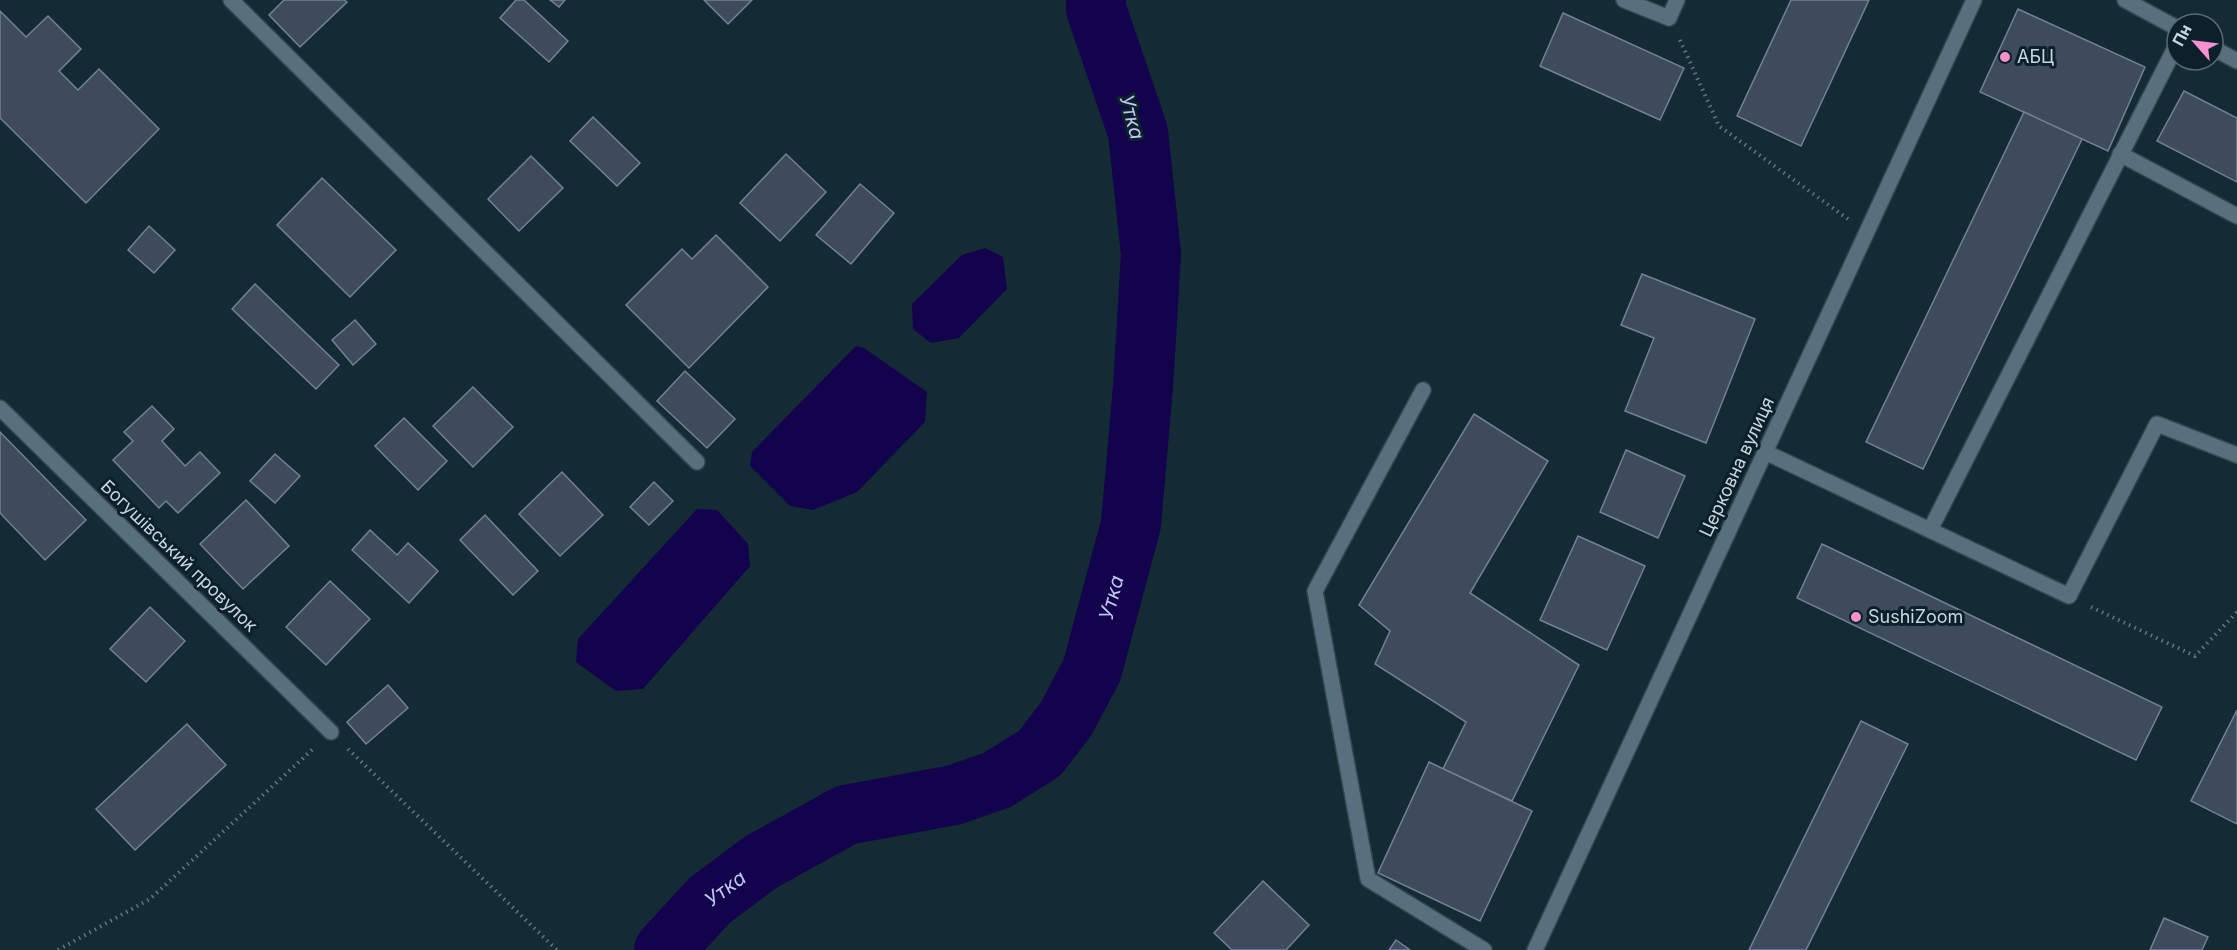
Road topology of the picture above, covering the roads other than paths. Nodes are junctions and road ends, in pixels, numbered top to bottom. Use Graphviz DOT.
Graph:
graph roads {
  1 [pos="231,0"];
  2 [pos="1624,0"];
  3 [pos="1677,0"];
  4 [pos="1974,0"];
  5 [pos="2125,0"];
  6 [pos="2165,22"];
  7 [pos="2165,67"];
  8 [pos="2120,154"];
  9 [pos="2237,216"];
  10 [pos="1423,390"];
  11 [pos="0,408"];
  12 [pos="1765,452"];
  13 [pos="2237,456"];
  14 [pos="697,462"];
  15 [pos="1930,530"];
  16 [pos="331,732"];
  17 [pos="1484,950"];
  18 [pos="1535,950"];
  1 -- 14 [label="street"];
  2 -- 3 [label="street"];
  4 -- 12 [label="street, Церковна вулиця"];
  5 -- 6 [label="street"];
  7 -- 8 [label="street"];
  8 -- 9 [label="street"];
  8 -- 15 [label="street"];
  10 -- 17 [label="street"];
  11 -- 16 [label="street, Богушівський провулок"];
  12 -- 15 [label="street"];
  12 -- 18 [label="street, Церковна вулиця"];
  13 -- 15 [label="street"];
}
